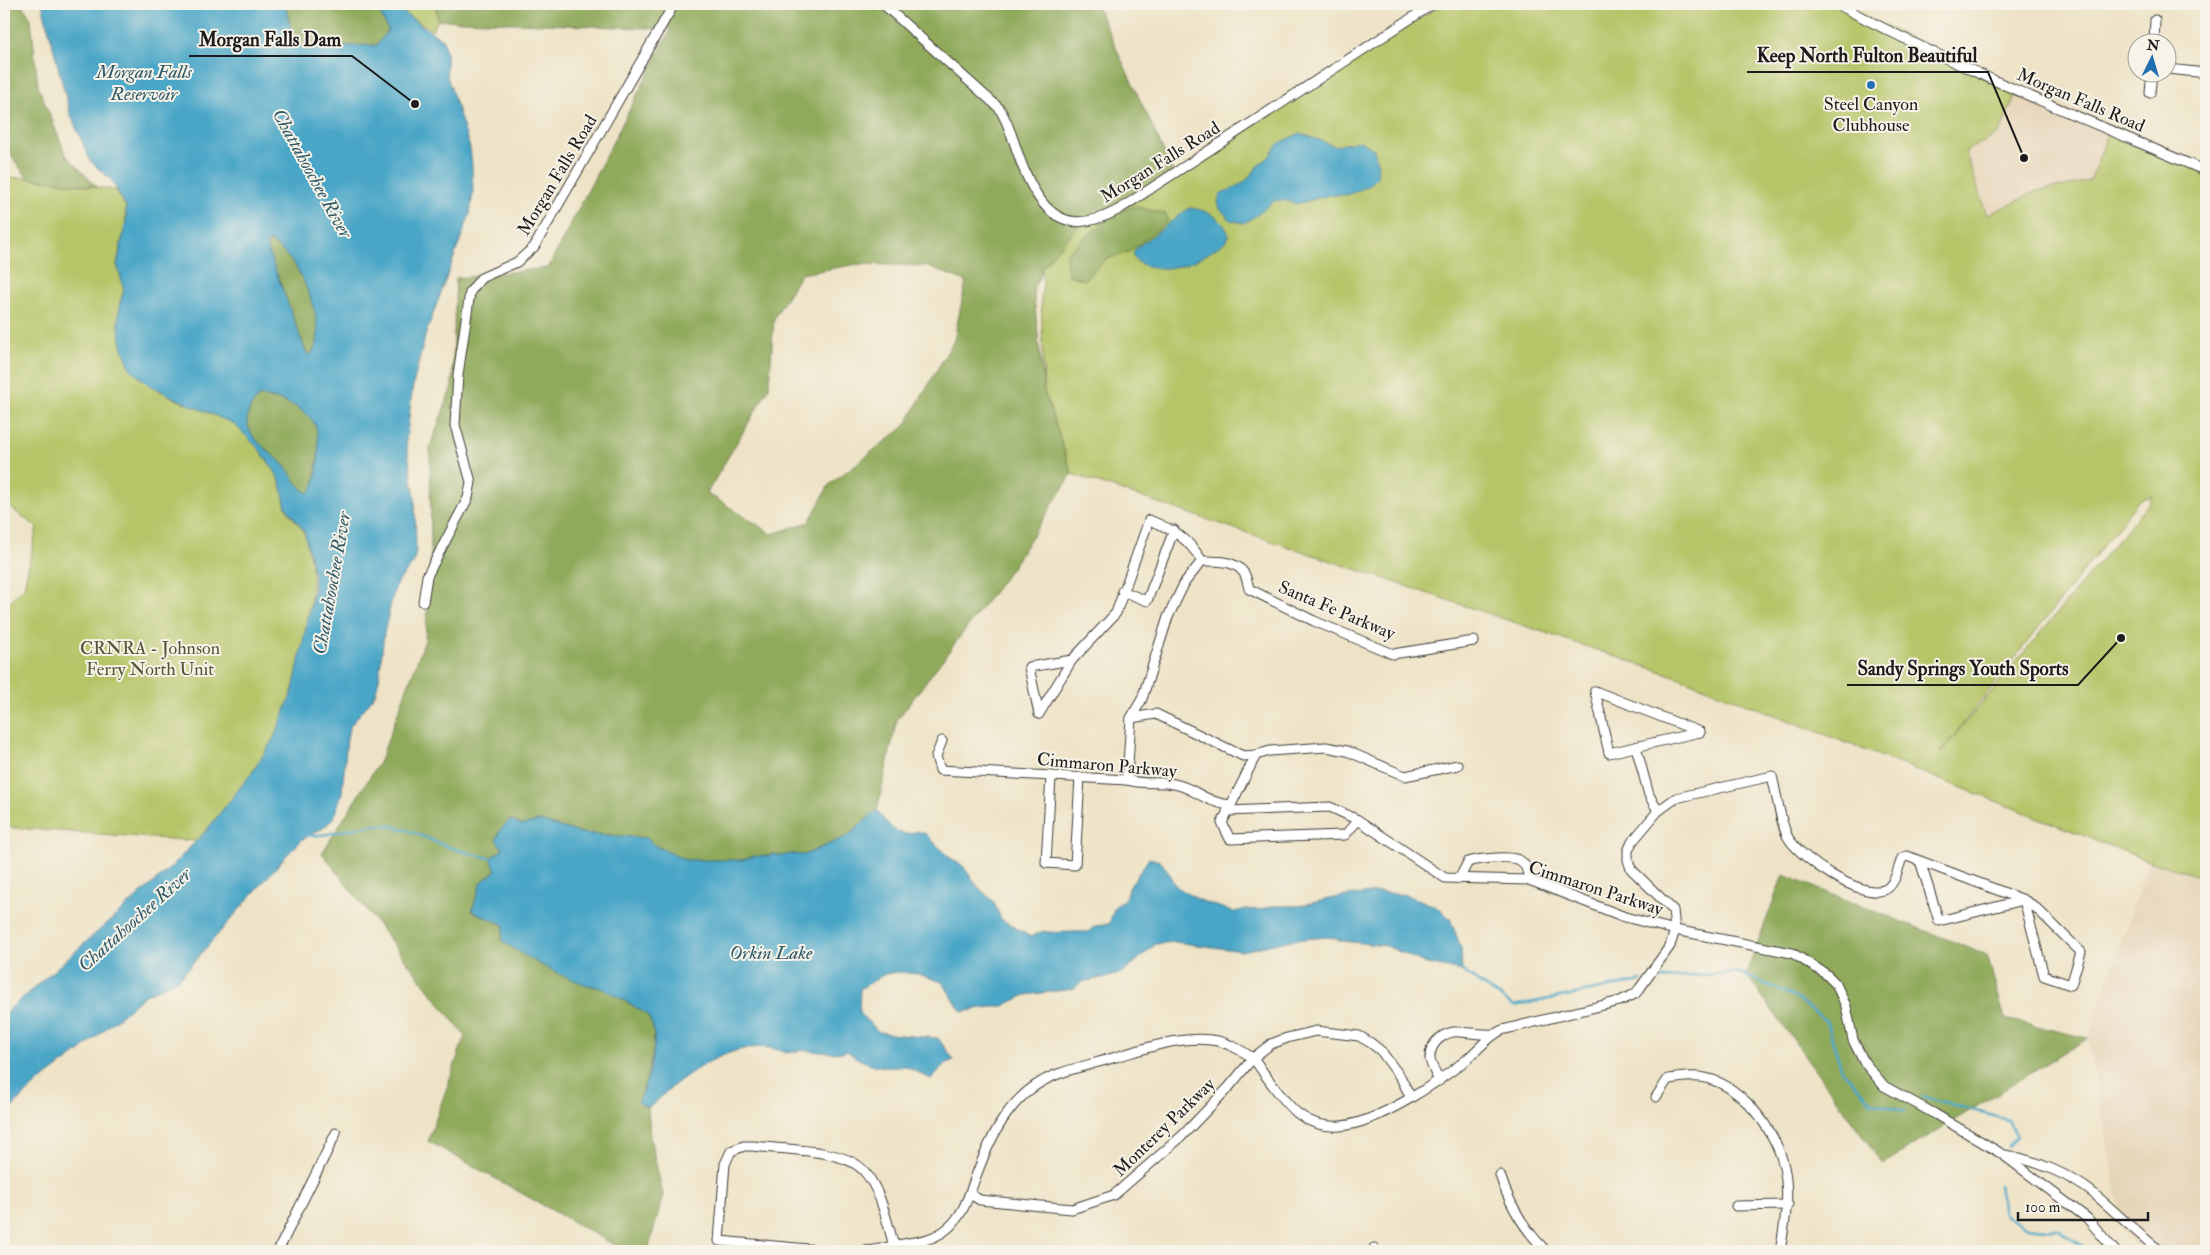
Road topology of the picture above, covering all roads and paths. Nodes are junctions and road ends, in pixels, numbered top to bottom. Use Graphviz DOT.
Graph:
graph roads {
  1 [pos="674,4"];
  2 [pos="883,4"];
  3 [pos="1433,4"];
  4 [pos="1837,4"];
  5 [pos="2155,20"];
  6 [pos="2154,32"];
  7 [pos="2178,70"];
  8 [pos="2206,73"];
  9 [pos="2151,82"];
  10 [pos="2150,93"];
  11 [pos="2206,171"];
  12 [pos="1174,530"];
  13 [pos="1202,561"];
  14 [pos="1122,591"];
  15 [pos="423,602"];
  16 [pos="1474,640"];
  17 [pos="1072,660"];
  18 [pos="1131,718"];
  19 [pos="942,741"];
  20 [pos="1636,747"];
  21 [pos="1256,755"];
  22 [pos="1458,766"];
  23 [pos="1051,776"];
  24 [pos="1080,777"];
  25 [pos="1127,780"];
  26 [pos="1229,808"];
  27 [pos="1658,811"];
  28 [pos="1358,820"];
  29 [pos="1920,861"];
  30 [pos="1459,879"];
  31 [pos="1529,880"];
  32 [pos="2024,900"];
  33 [pos="1675,930"];
  34 [pos="1493,1034"];
  35 [pos="1253,1058"];
  36 [pos="1439,1081"];
  37 [pos="1656,1097"];
  38 [pos="1411,1098"];
  39 [pos="336,1134"];
  40 [pos="2002,1154"];
  41 [pos="1500,1175"];
  42 [pos="970,1194"];
  43 [pos="1788,1205"];
  44 [pos="1736,1206"];
  45 [pos="894,1246"];
  46 [pos="278,1251"];
  47 [pos="830,1251"];
  48 [pos="864,1251"];
  49 [pos="1546,1251"];
  50 [pos="1780,1251"];
  51 [pos="2115,1251"];
  52 [pos="2161,1251"];
  1 -- 15 [label="street, Morgan Falls Road"];
  2 -- 3 [label="street, Morgan Falls Road"];
  4 -- 11 [label="street, Morgan Falls Road"];
  5 -- 6 [label="street"];
  7 -- 8 [label="street"];
  9 -- 10 [label="street"];
  12 -- 13 [label="street"];
  12 -- 14 [label="street"];
  12 -- 14 [label="street"];
  13 -- 16 [label="street, Santa Fe Parkway"];
  13 -- 18 [label="street"];
  14 -- 17 [label="street"];
  17 -- 17 [label="street"];
  18 -- 21 [label="street"];
  18 -- 25 [label="street"];
  19 -- 23 [label="street, Cimmaron Parkway"];
  20 -- 20 [label="street"];
  20 -- 27 [label="street"];
  21 -- 22 [label="street"];
  21 -- 26 [label="street"];
  23 -- 24 [label="street, Cimmaron Parkway"];
  23 -- 24 [label="street"];
  24 -- 25 [label="street, Cimmaron Parkway"];
  25 -- 26 [label="street, Cimmaron Parkway"];
  26 -- 28 [label="street, Cimmaron Parkway"];
  26 -- 28 [label="street"];
  27 -- 29 [label="street"];
  27 -- 33 [label="street"];
  28 -- 30 [label="street, Cimmaron Parkway"];
  29 -- 32 [label="street"];
  29 -- 32 [label="street"];
  30 -- 31 [label="street, Cimmaron Parkway"];
  30 -- 31 [label="street"];
  31 -- 33 [label="street, Cimmaron Parkway"];
  32 -- 32 [label="street"];
  33 -- 34 [label="street"];
  33 -- 40 [label="street, Cimmaron Parkway"];
  34 -- 36 [label="street"];
  34 -- 36 [label="street"];
  35 -- 38 [label="street"];
  35 -- 38 [label="street, Monterey Parkway"];
  35 -- 42 [label="street, Monterey Parkway"];
  35 -- 42 [label="street"];
  36 -- 38 [label="street"];
  37 -- 43 [label="street"];
  39 -- 46 [label="street"];
  40 -- 51 [label="street, Cimmaron Parkway"];
  40 -- 52 [label="street, Cimmaron Parkway"];
  41 -- 49 [label="street"];
  42 -- 45 [label="street"];
  43 -- 44 [label="street"];
  43 -- 50 [label="street"];
  45 -- 47 [label="street"];
  45 -- 48 [label="street"];
}
